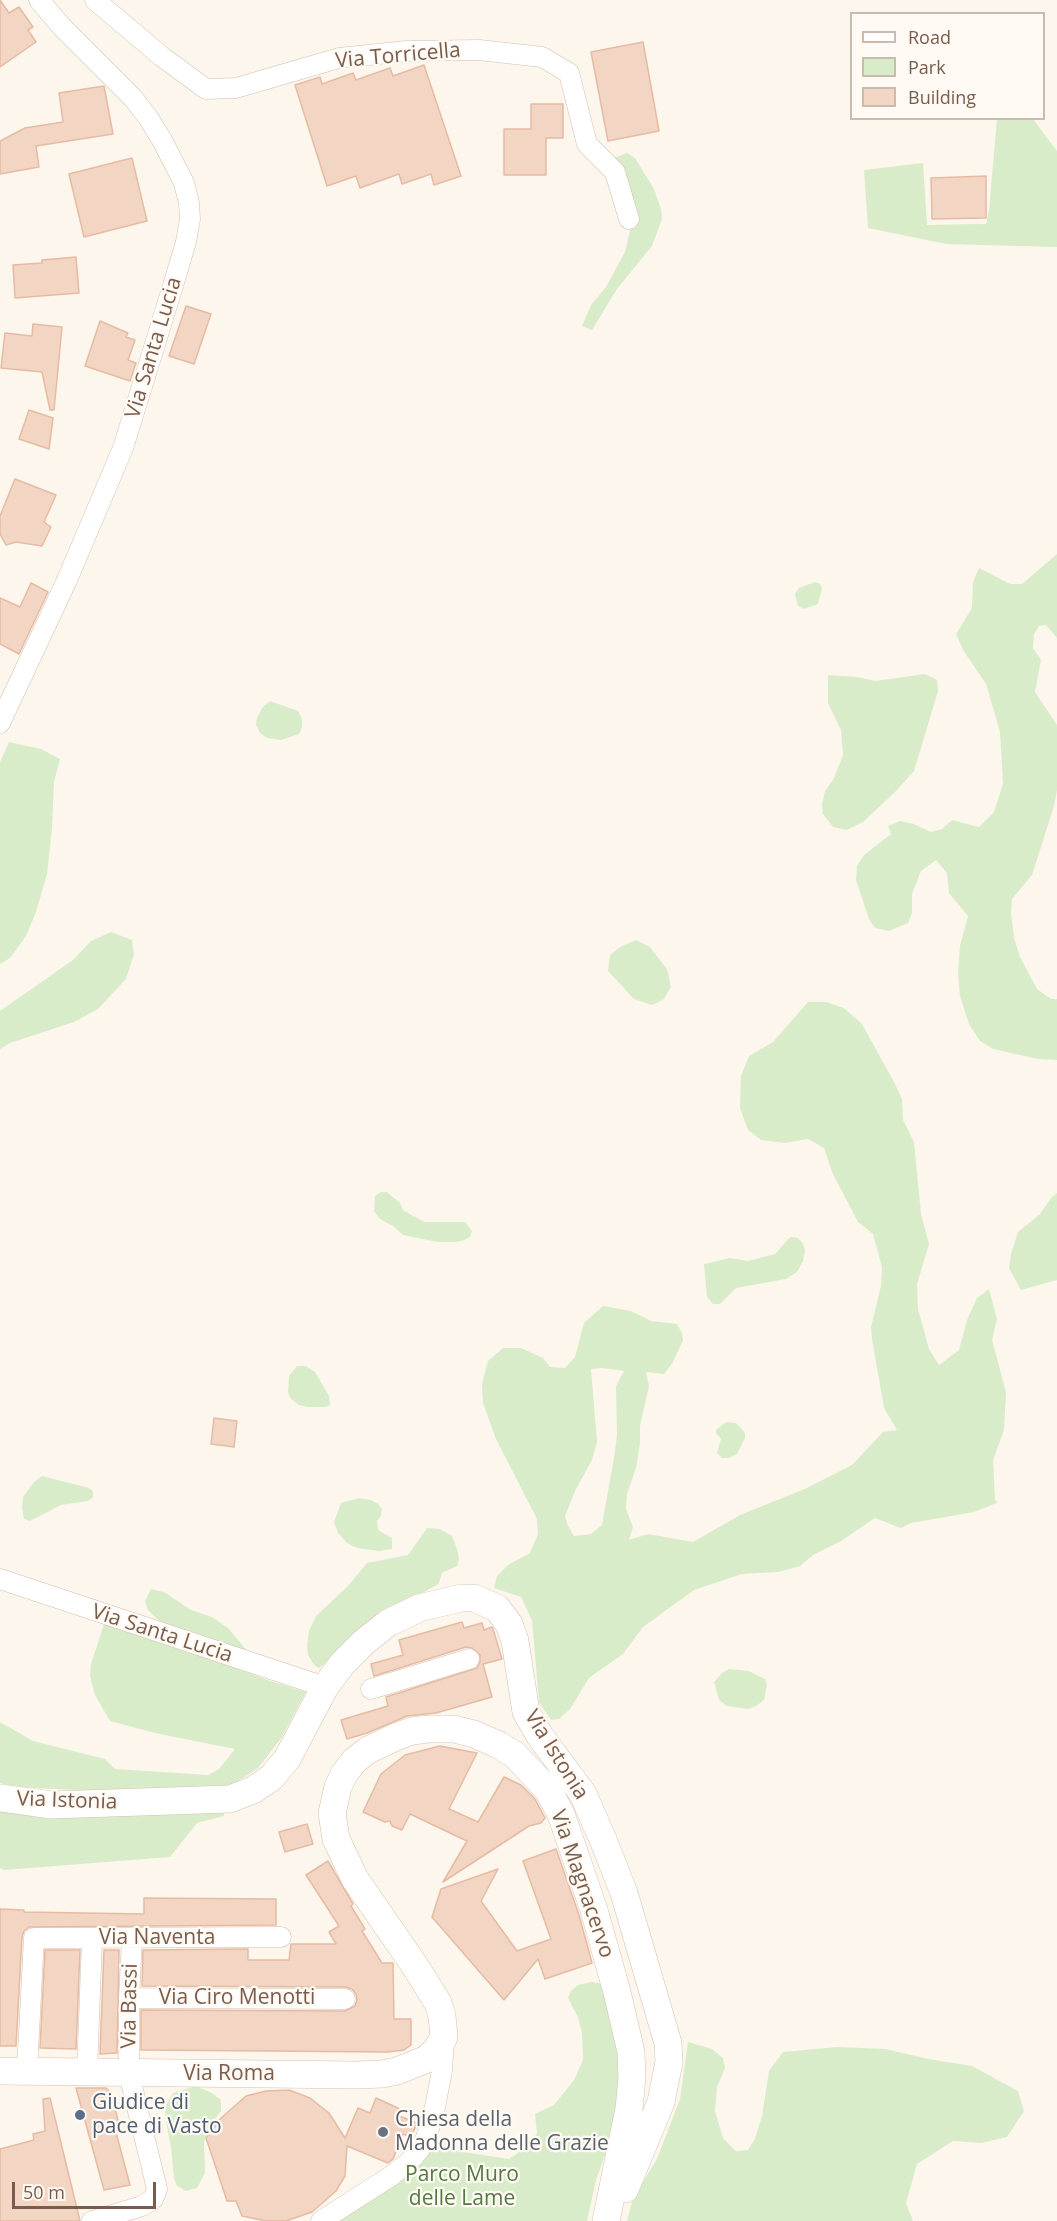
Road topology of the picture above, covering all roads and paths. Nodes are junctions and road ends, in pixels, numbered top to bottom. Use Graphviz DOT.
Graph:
graph roads {
  1 [pos="39,0"];
  2 [pos="95,0"];
  3 [pos="629,219"];
  4 [pos="0,723"];
  5 [pos="0,1580"];
  6 [pos="470,1659"];
  7 [pos="325,1687"];
  8 [pos="371,1689"];
  9 [pos="0,1798"];
  10 [pos="281,1937"];
  11 [pos="92,1939"];
  12 [pos="132,1939"];
  13 [pos="129,1998"];
  14 [pos="345,1999"];
  15 [pos="444,2037"];
  16 [pos="406,2068"];
  17 [pos="0,2071"];
  18 [pos="27,2071"];
  19 [pos="87,2072"];
  20 [pos="129,2074"];
  21 [pos="439,2085"];
  22 [pos="92,2221"];
  23 [pos="321,2221"];
  24 [pos="606,2221"];
  25 [pos="612,2221"];
  1 -- 4 [label="street, Via Santa Lucia"];
  2 -- 3 [label="street, Via Torricella"];
  5 -- 7 [label="street, Via Santa Lucia"];
  6 -- 8 [label="street"];
  7 -- 9 [label="street, Via Istonia"];
  7 -- 25 [label="street, Via Istonia"];
  10 -- 12 [label="street, Via Naventa"];
  11 -- 12 [label="street, Via Naventa"];
  11 -- 18 [label="street, Via Naventa"];
  11 -- 19 [label="street"];
  12 -- 13 [label="street, Via Bassi"];
  13 -- 14 [label="street, Via Ciro Menotti"];
  13 -- 20 [label="street, Via Bassi"];
  15 -- 16 [label="street, Via Roma"];
  15 -- 21 [label="street"];
  15 -- 24 [label="street, Via Magnacervo"];
  16 -- 20 [label="street, Via Roma"];
  16 -- 21 [label="street"];
  17 -- 18 [label="street, Via Roma"];
  18 -- 19 [label="street, Via Roma"];
  19 -- 20 [label="street, Via Roma"];
  20 -- 22 [label="street, Via Bassi"];
  21 -- 23 [label="street"];
}
